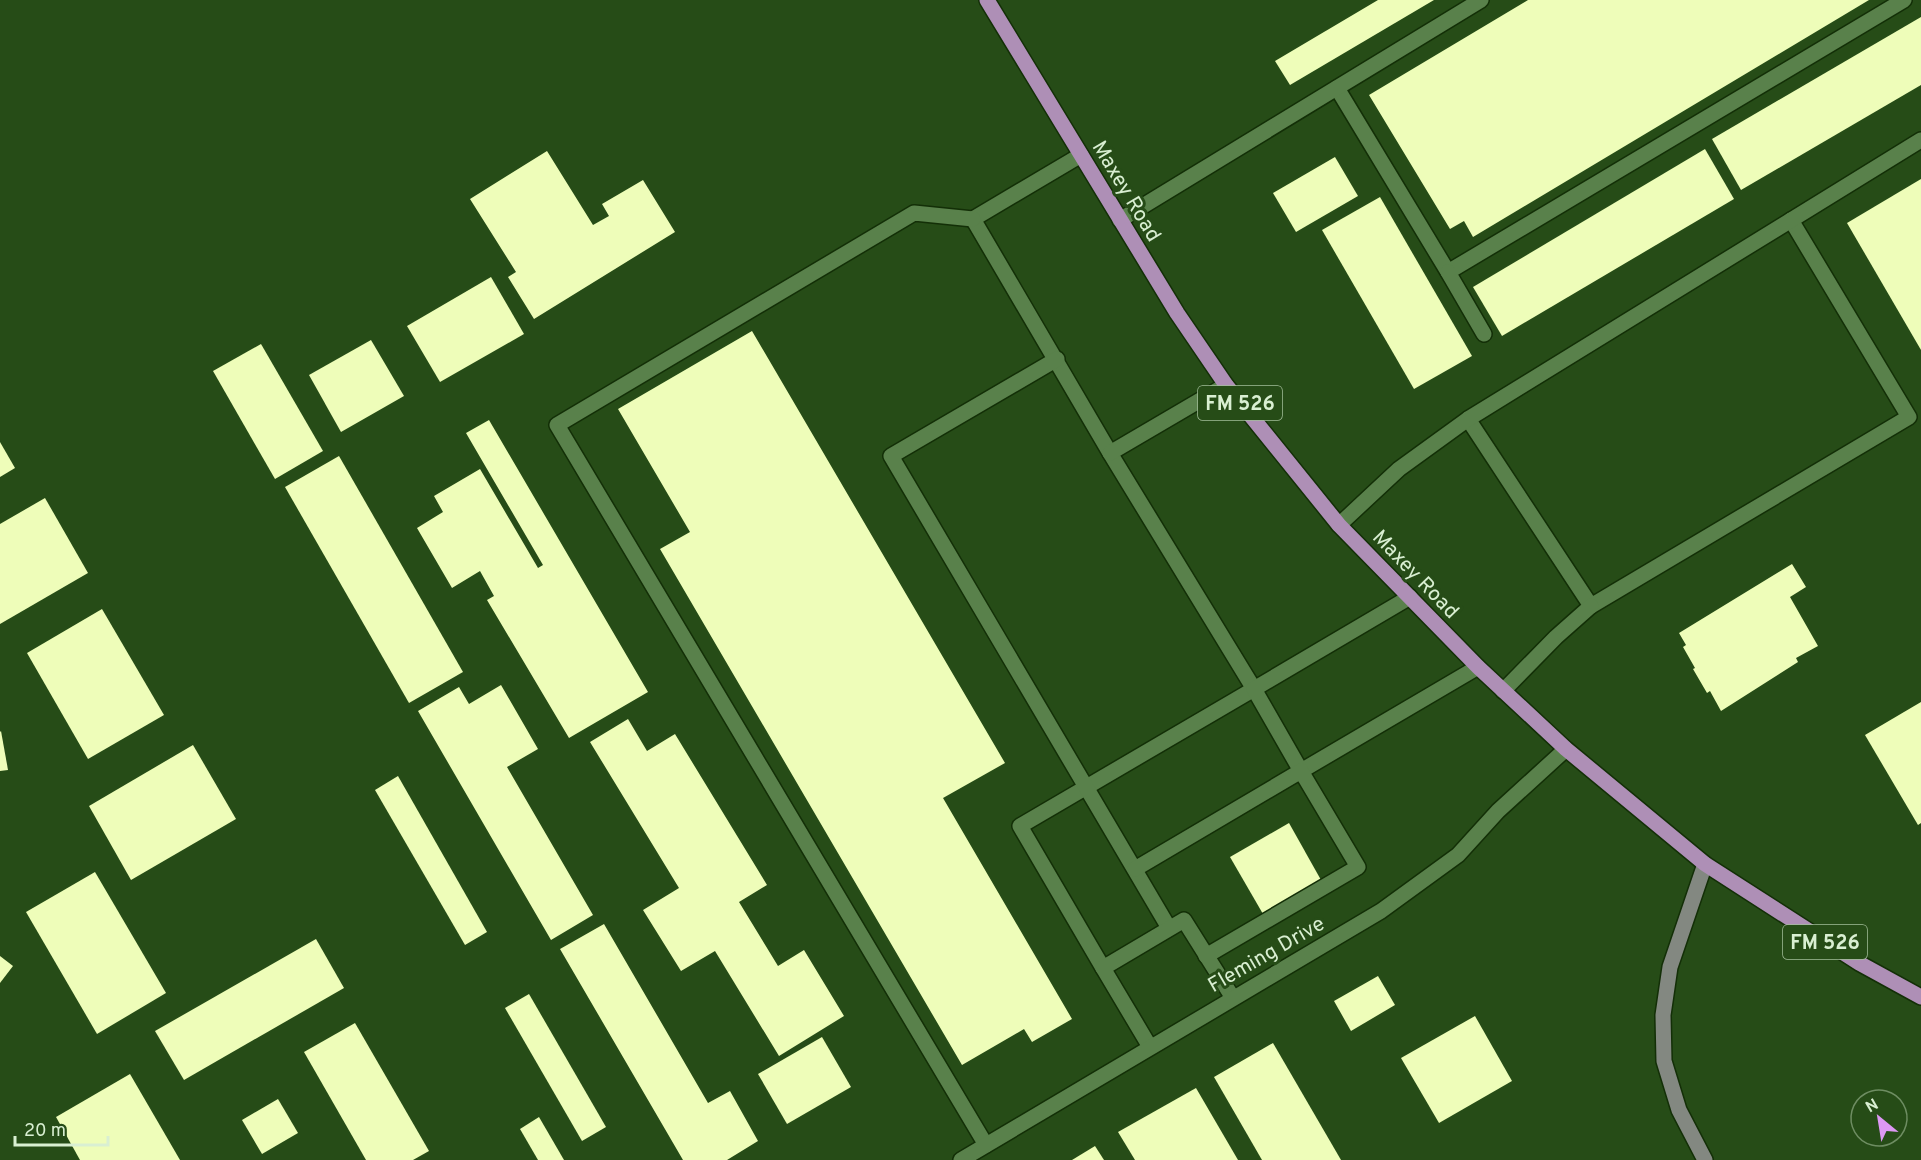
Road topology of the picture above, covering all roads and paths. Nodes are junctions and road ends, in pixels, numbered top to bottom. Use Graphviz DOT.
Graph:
graph roads {
  1 [pos="987,0"];
  2 [pos="1481,0"];
  3 [pos="1904,0"];
  4 [pos="1337,87"];
  5 [pos="1921,140"];
  6 [pos="1081,155"];
  7 [pos="973,219"];
  8 [pos="1120,220"];
  9 [pos="1791,220"];
  10 [pos="1448,272"];
  11 [pos="1484,334"];
  12 [pos="1057,359"];
  13 [pos="1226,385"];
  14 [pos="1468,419"];
  15 [pos="1110,453"];
  16 [pos="1339,525"];
  17 [pos="1410,597"];
  18 [pos="1592,606"];
  19 [pos="1478,667"];
  20 [pos="1254,689"];
  21 [pos="1503,691"];
  22 [pos="1566,749"];
  23 [pos="1301,771"];
  24 [pos="1087,788"];
  25 [pos="1705,864"];
  26 [pos="1135,869"];
  27 [pos="1169,928"];
  28 [pos="1206,956"];
  29 [pos="1103,968"];
  30 [pos="1921,997"];
  31 [pos="1233,998"];
  32 [pos="1150,1047"];
  33 [pos="986,1145"];
  34 [pos="961,1160"];
  35 [pos="1705,1160"];
  1 -- 6 [label="main road, Maxey Road / FM 526"];
  2 -- 4 [label="street"];
  3 -- 10 [label="street"];
  4 -- 8 [label="street"];
  4 -- 10 [label="street"];
  5 -- 9 [label="street"];
  6 -- 7 [label="street"];
  6 -- 8 [label="main road, Maxey Road / FM 526"];
  7 -- 12 [label="street"];
  7 -- 33 [label="street"];
  8 -- 13 [label="main road, Maxey Road / FM 526"];
  9 -- 14 [label="street"];
  9 -- 18 [label="street"];
  10 -- 11 [label="street"];
  12 -- 15 [label="street"];
  12 -- 24 [label="street"];
  13 -- 15 [label="street"];
  13 -- 16 [label="main road, Maxey Road / FM 526"];
  14 -- 16 [label="street"];
  14 -- 18 [label="street"];
  15 -- 20 [label="street"];
  16 -- 17 [label="main road, Maxey Road / FM 526"];
  17 -- 19 [label="main road, Maxey Road / FM 526"];
  17 -- 20 [label="street"];
  18 -- 21 [label="street"];
  19 -- 21 [label="main road, Maxey Road / FM 526"];
  19 -- 23 [label="street"];
  20 -- 23 [label="street"];
  20 -- 24 [label="street"];
  21 -- 22 [label="main road, Maxey Road / FM 526"];
  22 -- 25 [label="main road, Maxey Road / FM 526"];
  22 -- 31 [label="street, Fleming Drive"];
  23 -- 26 [label="street"];
  23 -- 28 [label="street"];
  24 -- 26 [label="street"];
  24 -- 29 [label="street"];
  25 -- 30 [label="main road, FM 526"];
  25 -- 35 [label="street"];
  26 -- 27 [label="street"];
  27 -- 28 [label="street"];
  27 -- 29 [label="street"];
  28 -- 31 [label="street"];
  29 -- 32 [label="street"];
  31 -- 32 [label="street, Fleming Drive"];
  32 -- 33 [label="street, Fleming Drive"];
  33 -- 34 [label="street, Fleming Drive"];
}
